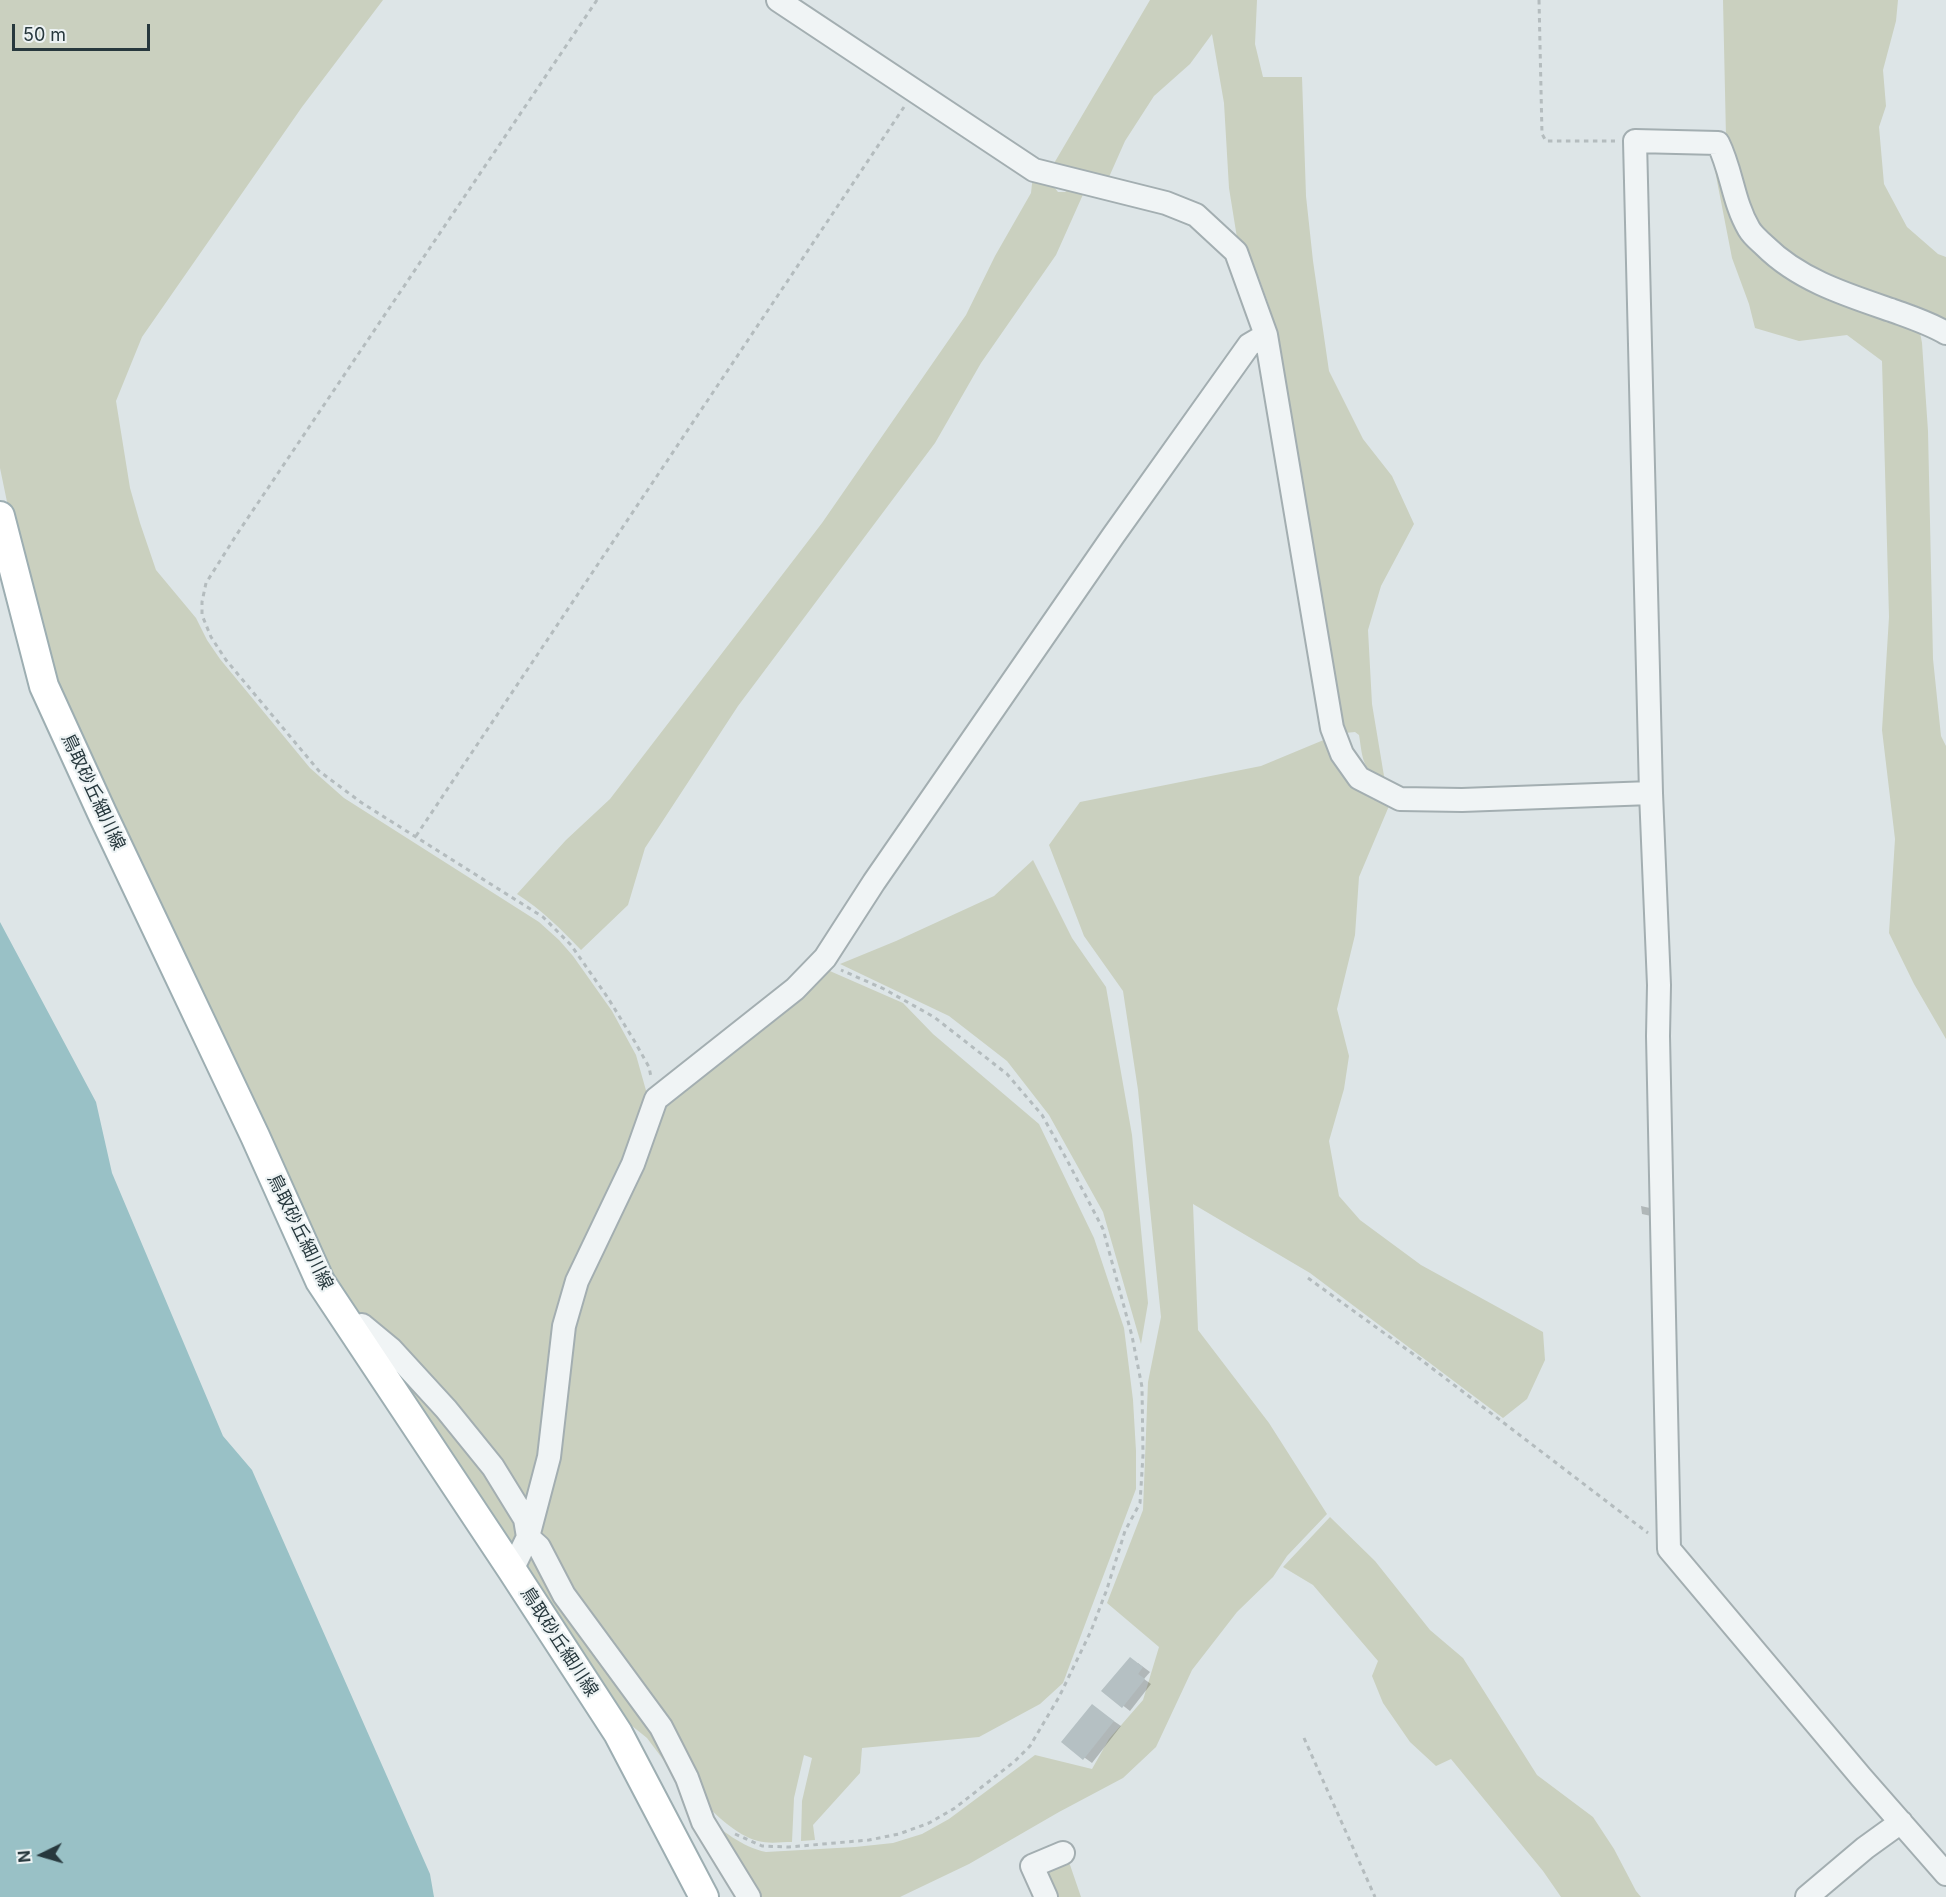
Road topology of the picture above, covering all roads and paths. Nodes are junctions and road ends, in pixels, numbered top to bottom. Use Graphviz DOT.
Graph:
graph roads {
  1 [pos="597,0"];
  2 [pos="778,0"];
  3 [pos="1539,0"];
  4 [pos="915,91"];
  5 [pos="1635,141"];
  6 [pos="1946,333"];
  7 [pos="1266,335"];
  8 [pos="0,516"];
  9 [pos="1651,793"];
  10 [pos="416,836"];
  11 [pos="825,958"];
  12 [pos="656,1099"];
  13 [pos="1308,1278"];
  14 [pos="362,1325"];
  15 [pos="528,1537"];
  16 [pos="1669,1549"];
  17 [pos="512,1570"];
  18 [pos="1304,1738"];
  19 [pos="1901,1822"];
  20 [pos="732,1831"];
  21 [pos="1062,1852"];
  22 [pos="1946,1874"];
  23 [pos="704,1897"];
  24 [pos="749,1897"];
  25 [pos="1046,1897"];
  26 [pos="1375,1897"];
  27 [pos="1807,1897"];
  1 -- 10 [label="path"];
  2 -- 4 [label="street"];
  3 -- 5 [label="path"];
  4 -- 7 [label="street"];
  4 -- 10 [label="path"];
  5 -- 6 [label="street"];
  5 -- 9 [label="street"];
  7 -- 9 [label="street"];
  7 -- 11 [label="street"];
  8 -- 17 [label="main road, 鳥取砂丘細川線"];
  9 -- 16 [label="street"];
  10 -- 12 [label="path"];
  11 -- 12 [label="street"];
  11 -- 20 [label="path"];
  12 -- 15 [label="street"];
  13 -- 16 [label="path"];
  14 -- 15 [label="street"];
  15 -- 17 [label="street"];
  15 -- 24 [label="street"];
  16 -- 19 [label="street"];
  17 -- 23 [label="main road, 鳥取砂丘細川線"];
  18 -- 26 [label="path"];
  19 -- 22 [label="street"];
  19 -- 27 [label="street"];
  21 -- 25 [label="street"];
}
